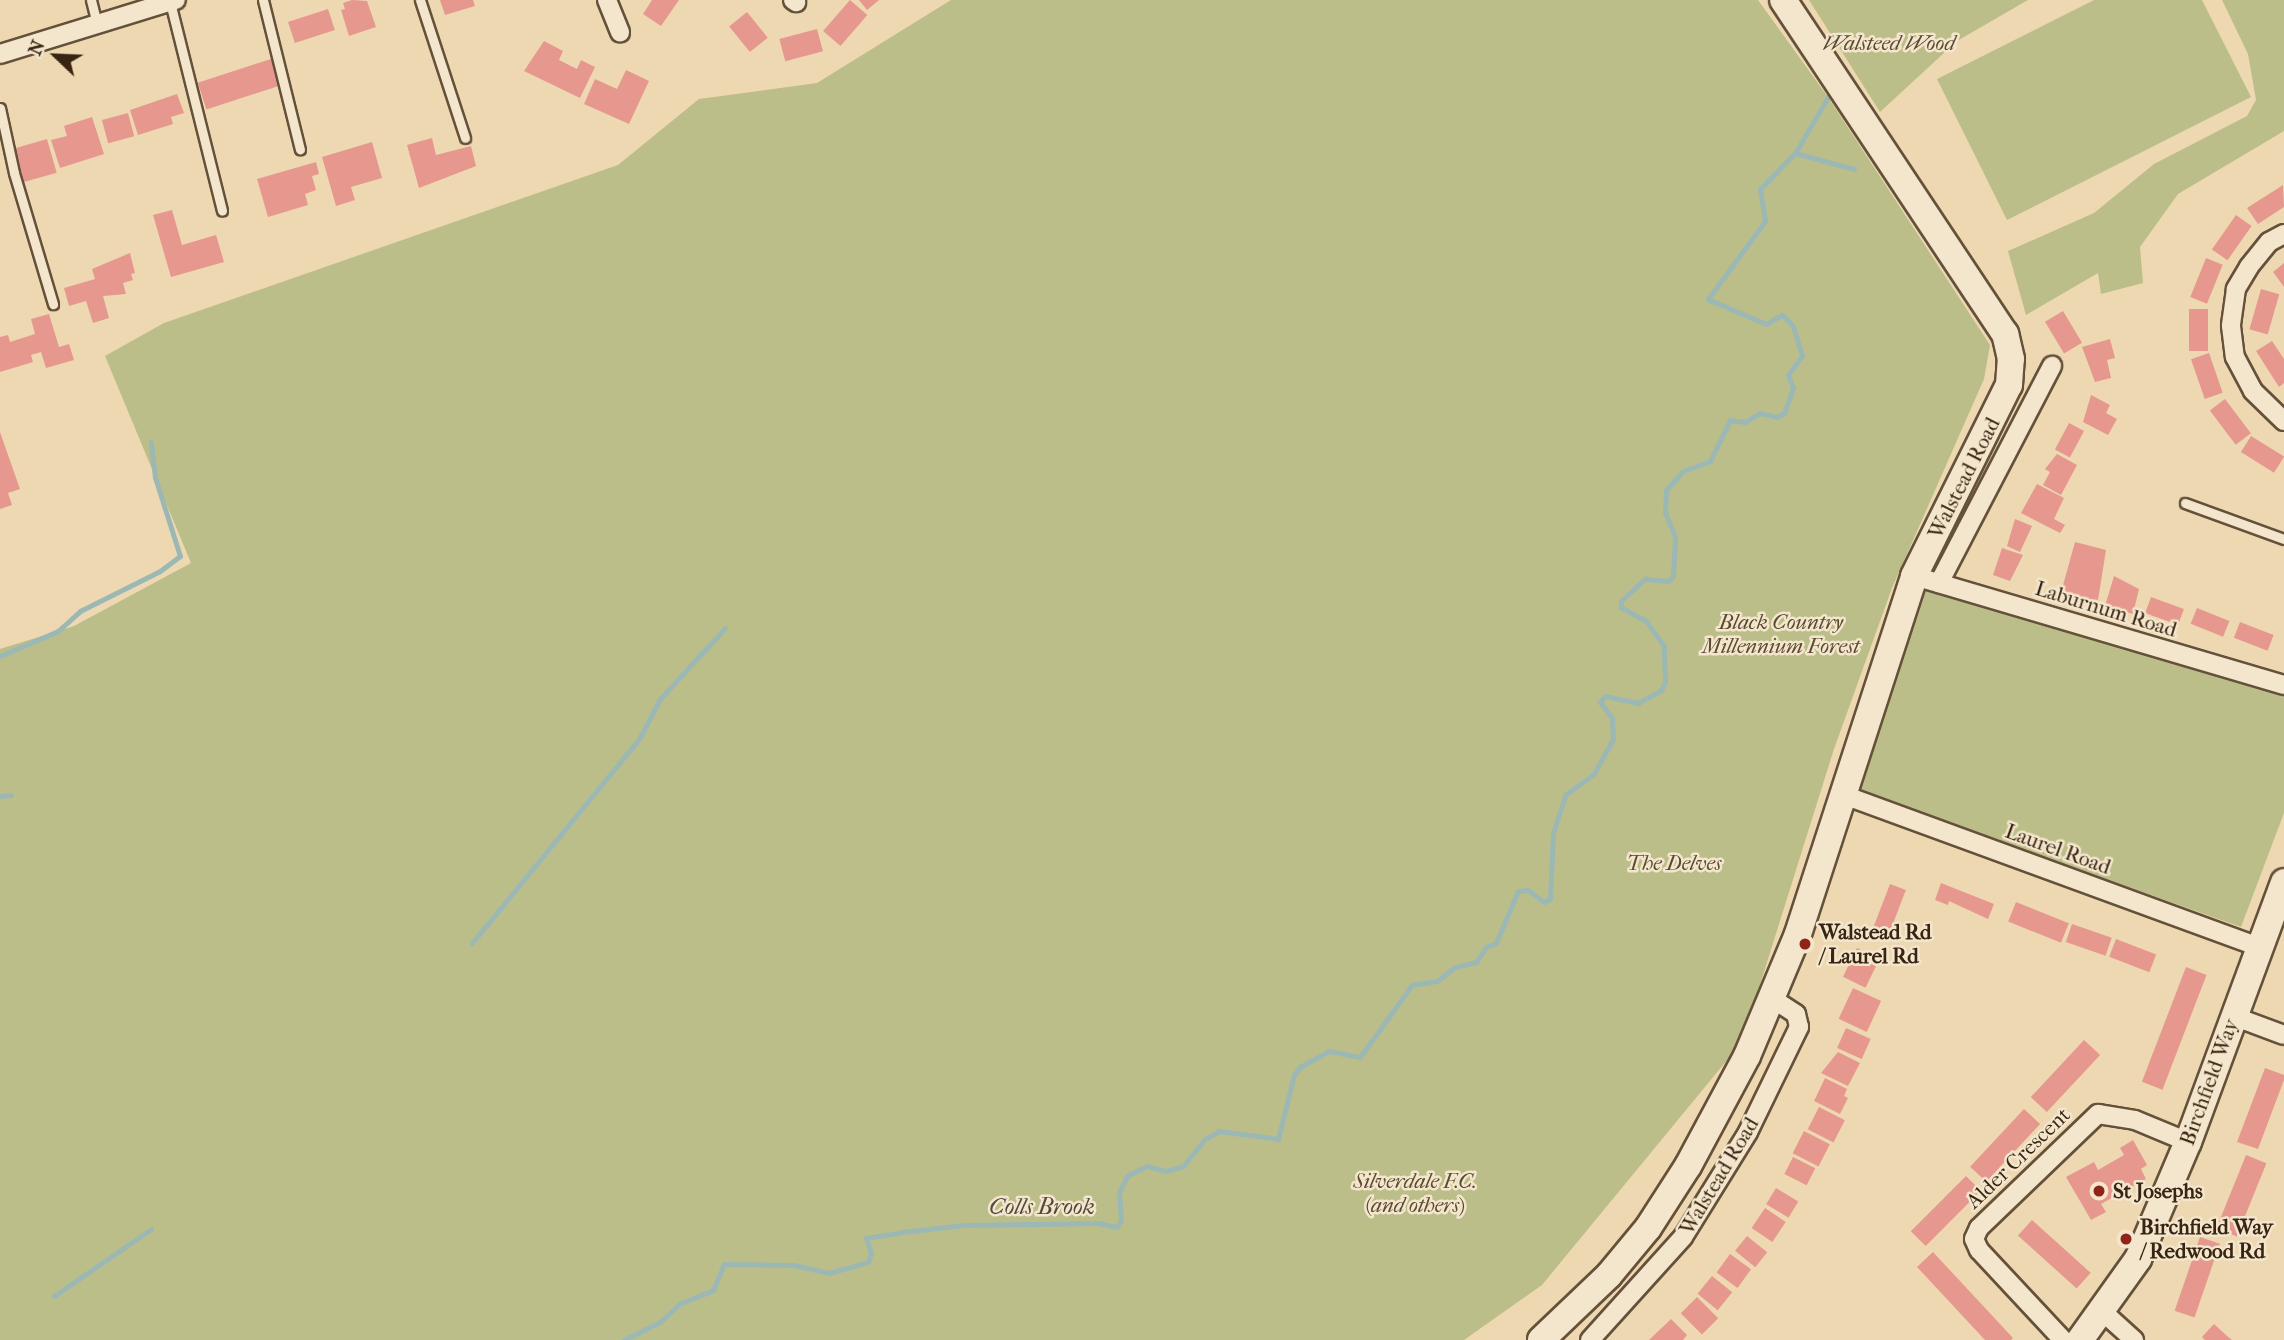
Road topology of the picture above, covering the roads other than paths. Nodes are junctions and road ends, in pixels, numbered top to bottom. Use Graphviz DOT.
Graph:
graph roads {
  1 [pos="90,0"];
  2 [pos="263,0"];
  3 [pos="420,0"];
  4 [pos="607,0"];
  5 [pos="1783,0"];
  6 [pos="173,1"];
  7 [pos="97,24"];
  8 [pos="620,32"];
  9 [pos="0,54"];
  10 [pos="0,108"];
  11 [pos="465,138"];
  12 [pos="300,149"];
  13 [pos="222,211"];
  14 [pos="2284,234"];
  15 [pos="53,303"];
  16 [pos="2052,366"];
  17 [pos="2009,385"];
  18 [pos="2038,391"];
  19 [pos="2284,421"];
  20 [pos="2185,503"];
  21 [pos="2284,539"];
  22 [pos="1927,579"];
  23 [pos="2284,685"];
  24 [pos="1841,794"];
  25 [pos="2284,882"];
  26 [pos="2260,947"];
  27 [pos="1773,999"];
  28 [pos="2233,1016"];
  29 [pos="2284,1035"];
  30 [pos="2188,1142"];
  31 [pos="2103,1312"];
  32 [pos="1541,1340"];
  33 [pos="1590,1340"];
  34 [pos="2063,1340"];
  35 [pos="2080,1340"];
  36 [pos="2134,1340"];
  1 -- 7 [label="lane"];
  2 -- 12 [label="lane"];
  3 -- 11 [label="lane"];
  4 -- 8 [label="street"];
  5 -- 17 [label="street, Walstead Road"];
  6 -- 7 [label="street"];
  6 -- 13 [label="lane"];
  7 -- 9 [label="street"];
  10 -- 15 [label="lane"];
  14 -- 19 [label="street"];
  16 -- 18 [label="street"];
  17 -- 18 [label="street"];
  17 -- 22 [label="street, Walstead Road"];
  18 -- 22 [label="street"];
  20 -- 21 [label="lane"];
  22 -- 23 [label="street, Laburnum Road"];
  22 -- 24 [label="street, Walstead Road"];
  24 -- 26 [label="street, Laurel Road"];
  24 -- 27 [label="street, Walstead Road"];
  25 -- 26 [label="street, Birchfield Way"];
  26 -- 28 [label="street, Birchfield Way"];
  27 -- 32 [label="street, Walstead Road"];
  27 -- 33 [label="street, Walstead Road"];
  28 -- 29 [label="street"];
  28 -- 30 [label="street, Birchfield Way"];
  30 -- 31 [label="street, Birchfield Way"];
  30 -- 34 [label="street, Alder Crescent"];
  31 -- 35 [label="street, Birchfield Way"];
  31 -- 36 [label="street"];
}
